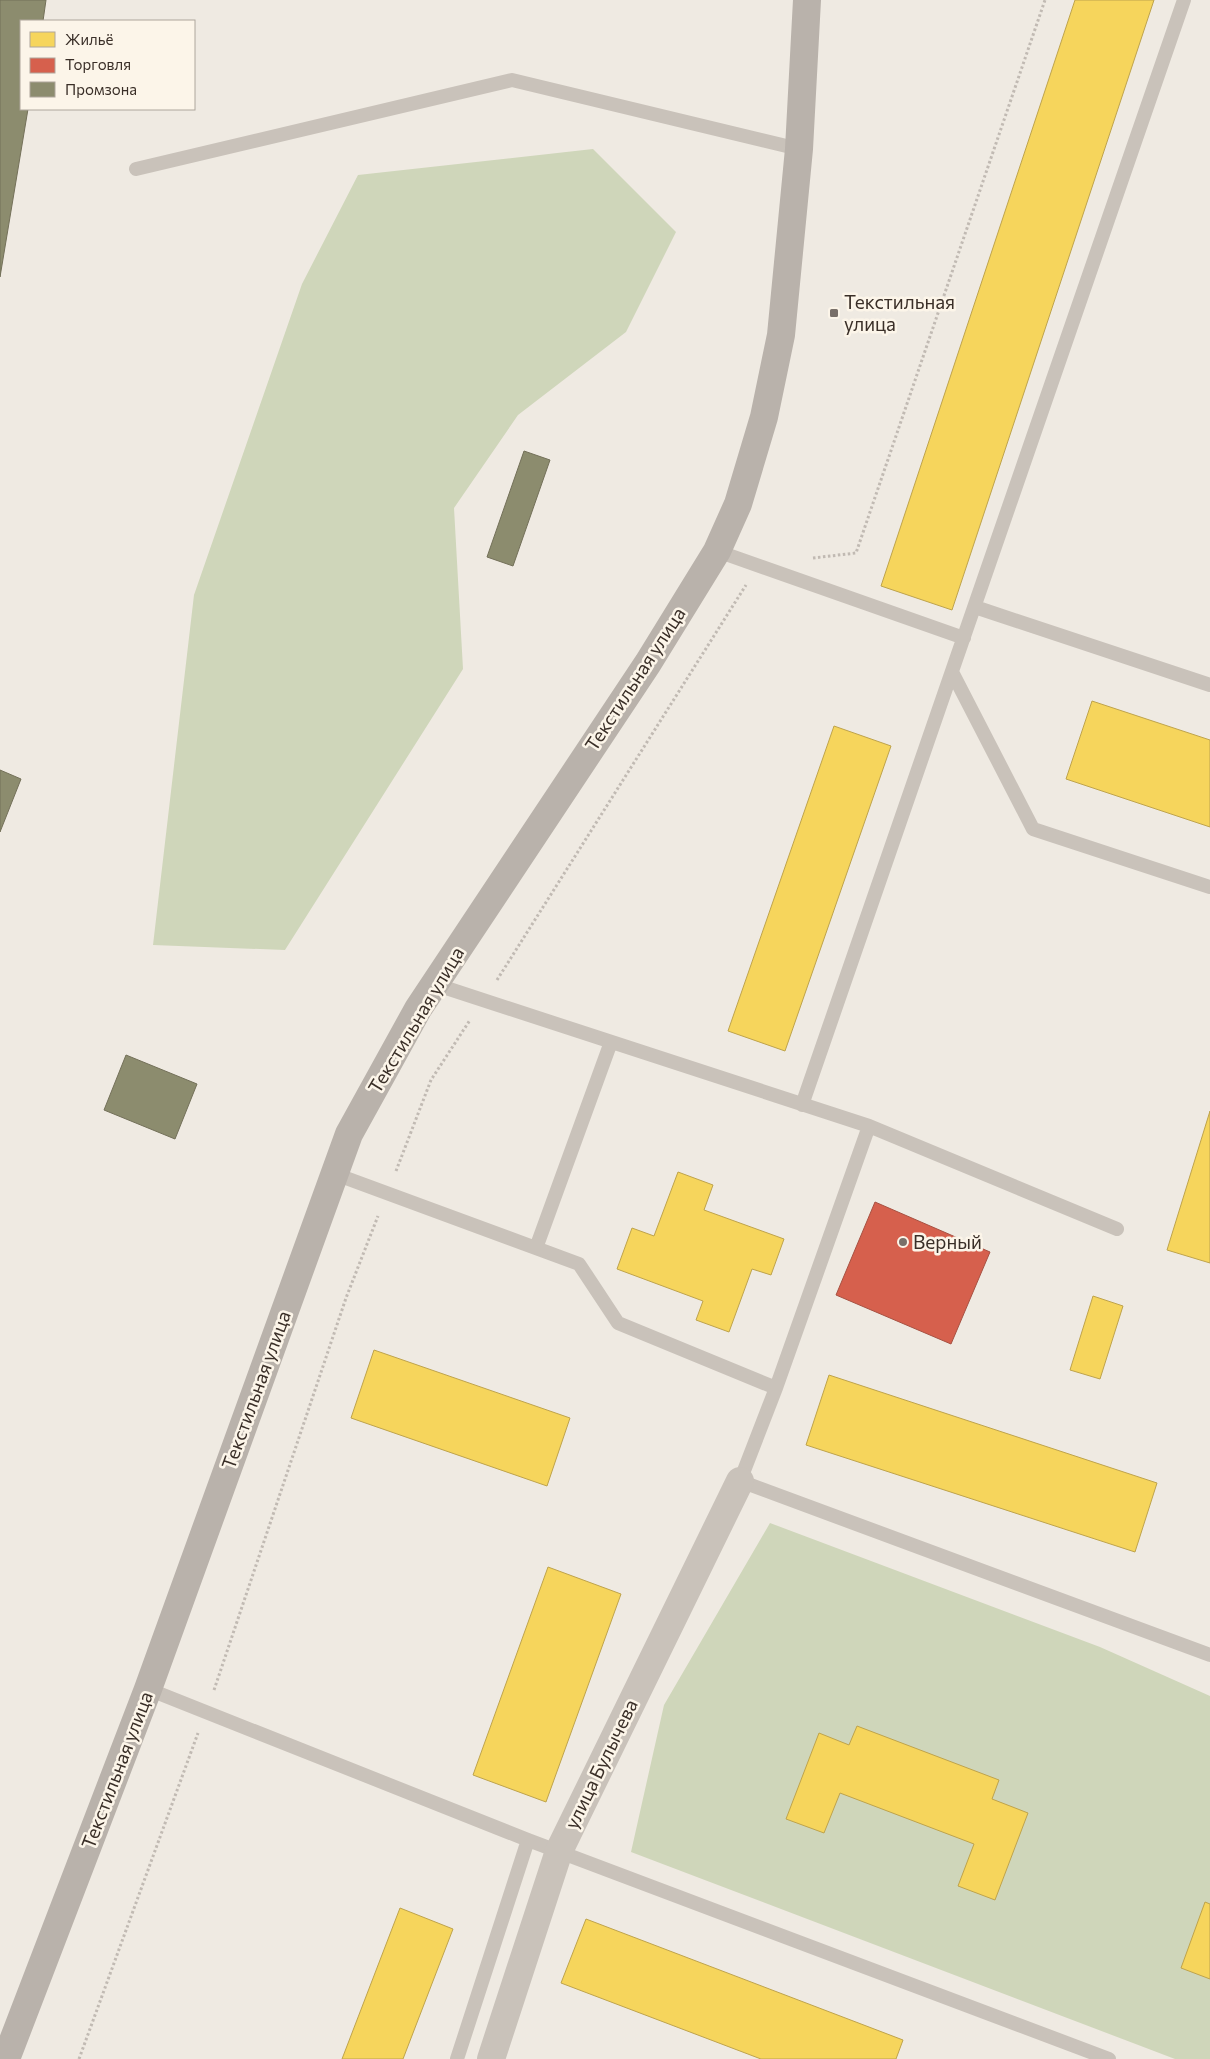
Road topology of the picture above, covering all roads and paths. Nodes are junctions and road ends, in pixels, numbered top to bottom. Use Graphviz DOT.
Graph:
graph roads {
  1 [pos="807,0"];
  2 [pos="1184,0"];
  3 [pos="799,149"];
  4 [pos="136,169"];
  5 [pos="717,551"];
  6 [pos="975,607"];
  7 [pos="964,638"];
  8 [pos="952,672"];
  9 [pos="1210,685"];
  10 [pos="1210,887"];
  11 [pos="434,984"];
  12 [pos="610,1042"];
  13 [pos="802,1105"];
  14 [pos="869,1126"];
  15 [pos="334,1174"];
  16 [pos="1117,1229"];
  17 [pos="536,1248"];
  18 [pos="776,1388"];
  19 [pos="740,1481"];
  20 [pos="1210,1655"];
  21 [pos="148,1689"];
  22 [pos="528,1840"];
  23 [pos="559,1851"];
  24 [pos="6,2059"];
  25 [pos="456,2059"];
  26 [pos="491,2059"];
  27 [pos="1109,2059"];
  1 -- 3 [label="main road, Текстильная улица"];
  2 -- 6 [label="lane"];
  3 -- 4 [label="lane"];
  3 -- 5 [label="main road, Текстильная улица"];
  5 -- 7 [label="lane"];
  5 -- 11 [label="main road, Текстильная улица"];
  6 -- 7 [label="lane"];
  6 -- 9 [label="lane"];
  7 -- 8 [label="lane"];
  8 -- 10 [label="lane"];
  8 -- 13 [label="lane"];
  11 -- 12 [label="lane"];
  11 -- 15 [label="main road, Текстильная улица"];
  12 -- 13 [label="lane"];
  12 -- 17 [label="lane"];
  13 -- 14 [label="lane"];
  14 -- 16 [label="lane"];
  14 -- 18 [label="lane"];
  15 -- 17 [label="lane"];
  15 -- 21 [label="main road, Текстильная улица"];
  17 -- 18 [label="lane"];
  18 -- 19 [label="lane"];
  19 -- 20 [label="lane"];
  19 -- 23 [label="street, улица Булычева"];
  21 -- 22 [label="lane"];
  21 -- 24 [label="main road, Текстильная улица"];
  22 -- 23 [label="lane"];
  22 -- 25 [label="lane"];
  23 -- 26 [label="street, улица Булычева"];
  23 -- 27 [label="lane"];
}
